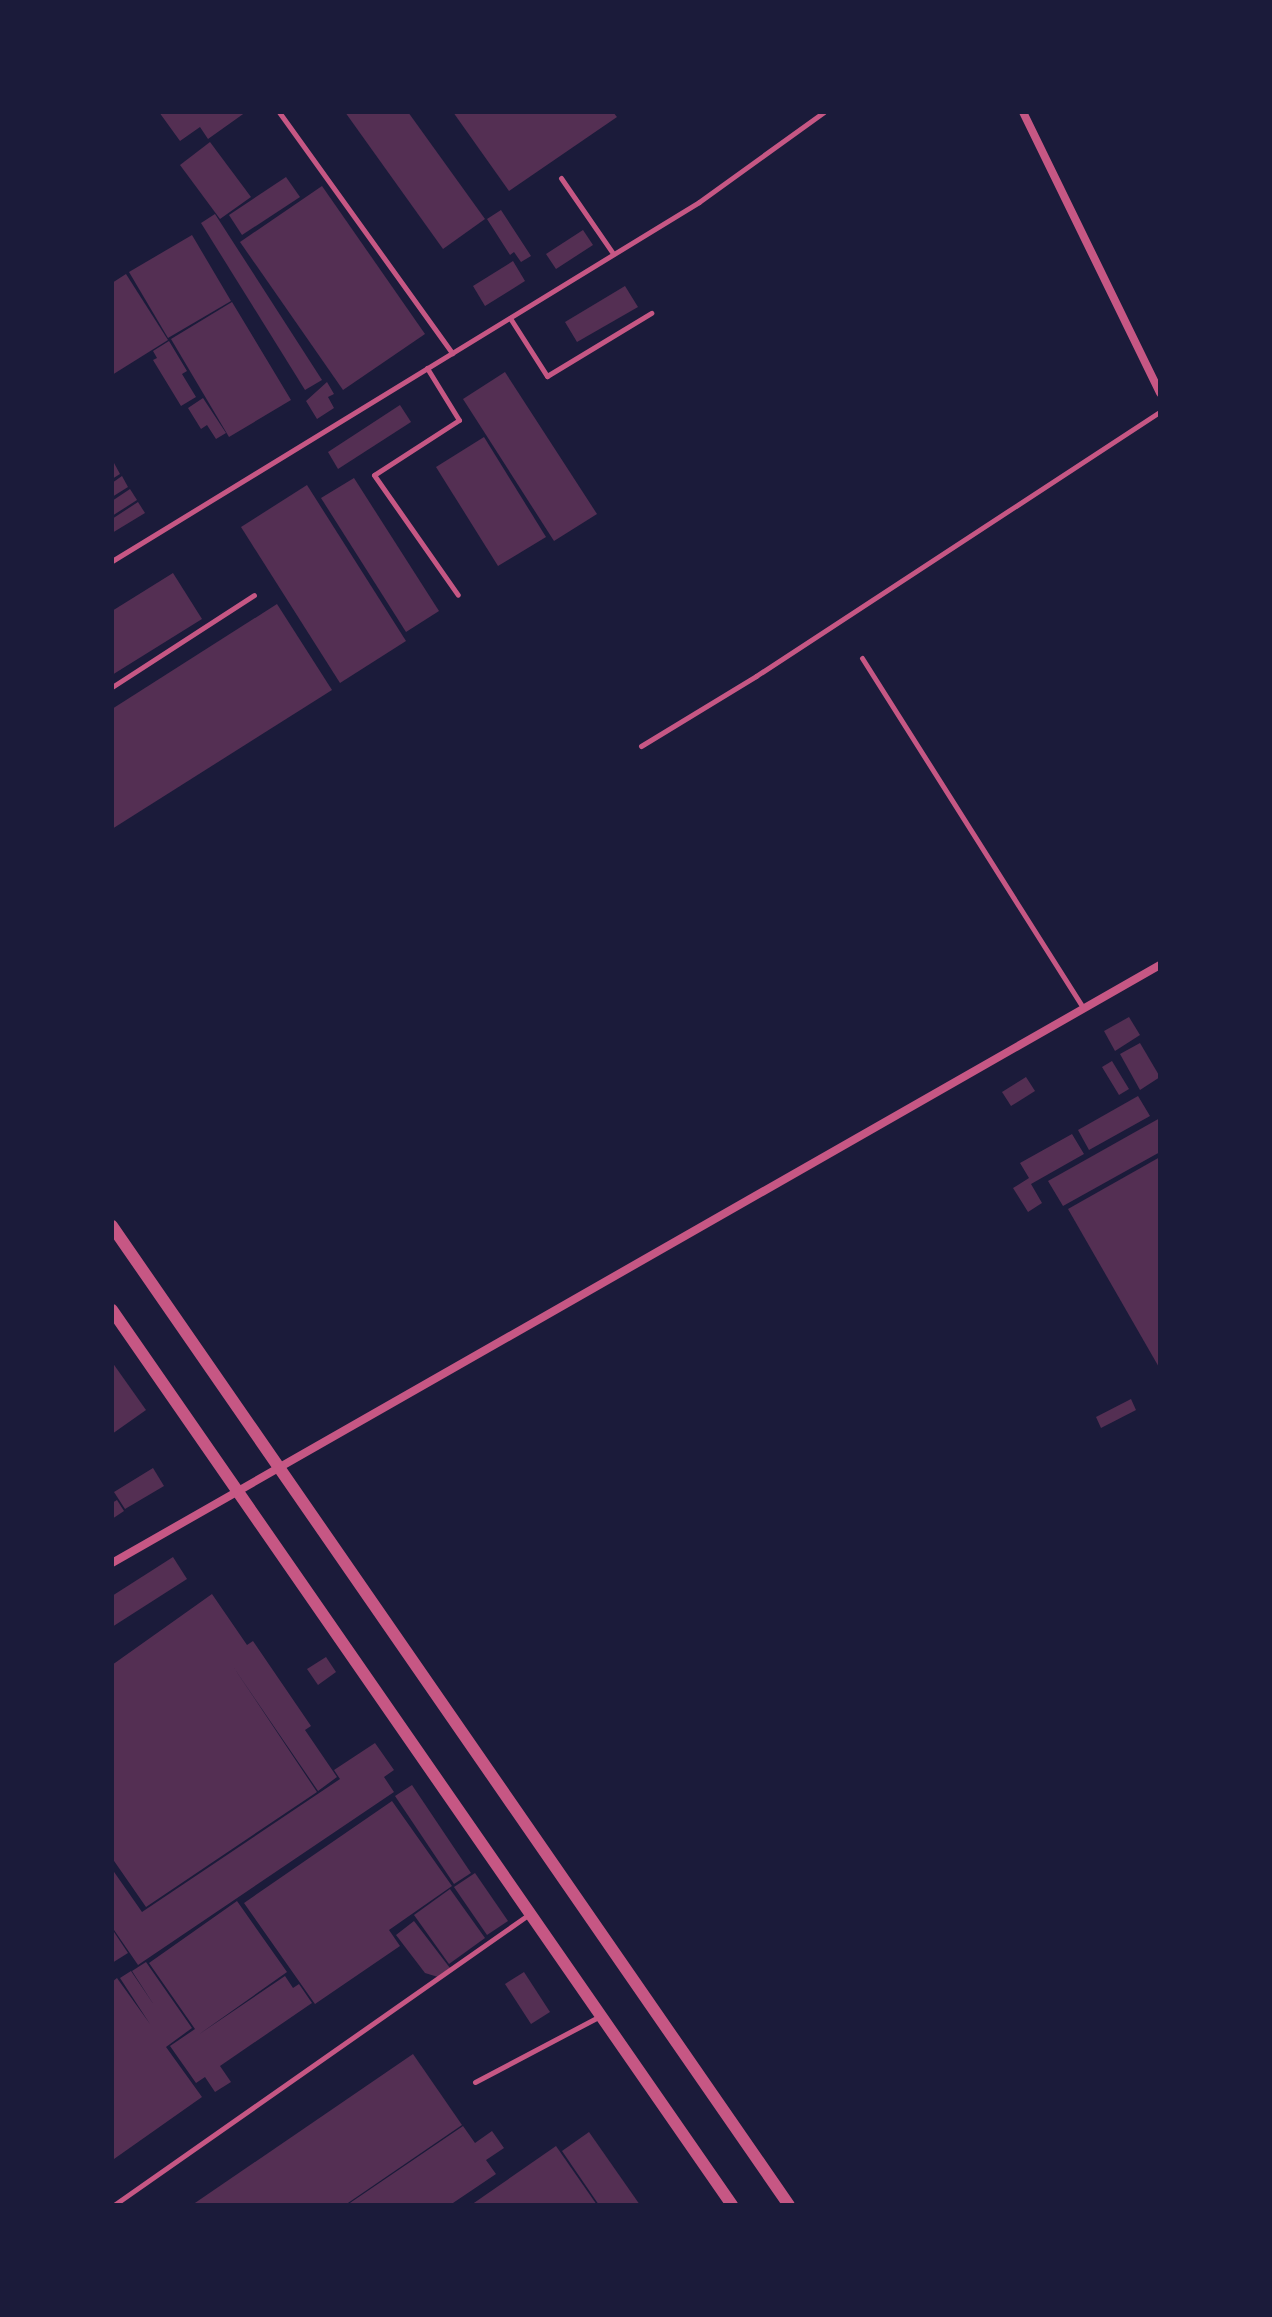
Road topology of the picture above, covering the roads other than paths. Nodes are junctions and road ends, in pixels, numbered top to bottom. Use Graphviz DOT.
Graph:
graph roads {
  1 [pos="279,112"];
  2 [pos="824,112"];
  3 [pos="1023,112"];
  4 [pos="561,178"];
  5 [pos="612,252"];
  6 [pos="651,313"];
  7 [pos="510,318"];
  8 [pos="452,353"];
  9 [pos="427,368"];
  10 [pos="1160,393"];
  11 [pos="1160,412"];
  12 [pos="112,561"];
  13 [pos="254,595"];
  14 [pos="458,595"];
  15 [pos="862,658"];
  16 [pos="112,687"];
  17 [pos="641,746"];
  18 [pos="1160,965"];
  19 [pos="1083,1008"];
  20 [pos="112,1226"];
  21 [pos="112,1310"];
  22 [pos="277,1468"];
  23 [pos="236,1492"];
  24 [pos="112,1563"];
  25 [pos="528,1915"];
  26 [pos="601,2016"];
  27 [pos="475,2082"];
  28 [pos="114,2205"];
  29 [pos="732,2205"];
  30 [pos="789,2205"];
  1 -- 8 [label="lane"];
  2 -- 5 [label="lane"];
  3 -- 10 [label="street"];
  4 -- 5 [label="lane"];
  5 -- 7 [label="lane"];
  6 -- 7 [label="lane"];
  7 -- 8 [label="lane"];
  8 -- 9 [label="lane"];
  9 -- 12 [label="lane"];
  9 -- 14 [label="lane"];
  11 -- 17 [label="lane"];
  13 -- 16 [label="lane"];
  15 -- 19 [label="lane"];
  18 -- 19 [label="street"];
  19 -- 22 [label="street"];
  20 -- 22 [label="street"];
  21 -- 23 [label="street"];
  22 -- 23 [label="street"];
  22 -- 30 [label="street"];
  23 -- 24 [label="street"];
  23 -- 25 [label="street"];
  25 -- 26 [label="street"];
  25 -- 28 [label="lane"];
  26 -- 27 [label="lane"];
  26 -- 29 [label="street"];
}
